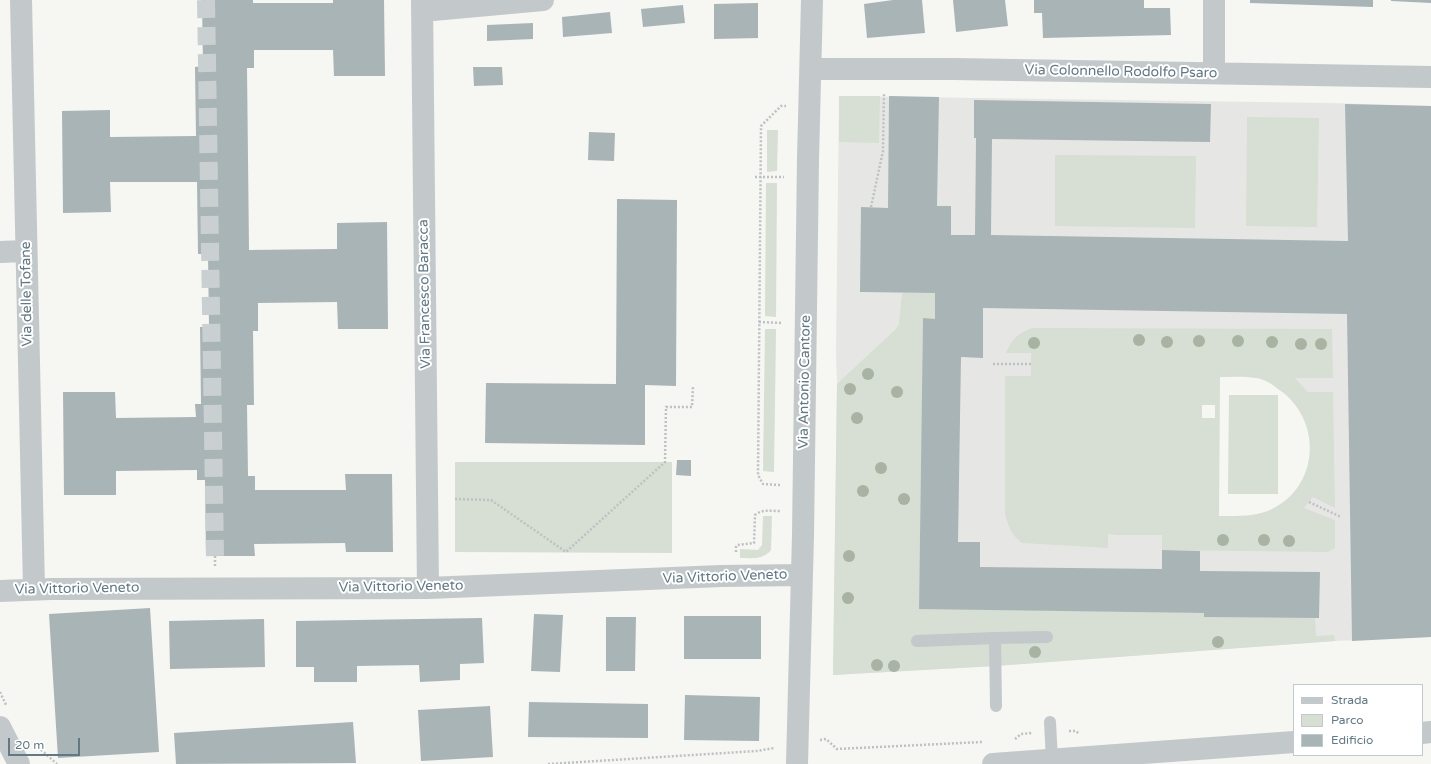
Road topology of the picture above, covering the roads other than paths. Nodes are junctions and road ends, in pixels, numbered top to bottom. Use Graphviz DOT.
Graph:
graph roads {
  1 [pos="21,0"];
  2 [pos="543,0"];
  3 [pos="812,0"];
  4 [pos="1214,0"];
  5 [pos="422,5"];
  6 [pos="811,69"];
  7 [pos="1214,73"];
  8 [pos="1431,77"];
  9 [pos="26,251"];
  10 [pos="0,252"];
  11 [pos="802,575"];
  12 [pos="428,588"];
  13 [pos="34,589"];
  14 [pos="0,591"];
  15 [pos="1047,636"];
  16 [pos="995,638"];
  17 [pos="917,641"];
  18 [pos="996,706"];
  19 [pos="1050,722"];
  20 [pos="0,728"];
  21 [pos="1293,742"];
  22 [pos="1052,762"];
  23 [pos="19,764"];
  24 [pos="797,764"];
  25 [pos="993,764"];
  1 -- 9 [label="street, Via delle Tofane"];
  2 -- 5 [label="street"];
  3 -- 6 [label="street, Via Antonio Cantore"];
  4 -- 7 [label="street"];
  5 -- 12 [label="street, Via Francesco Baracca"];
  6 -- 7 [label="street, Via Colonnello Rodolfo Psaro"];
  6 -- 11 [label="street, Via Antonio Cantore"];
  7 -- 8 [label="street, Via Colonnello Rodolfo Psaro"];
  9 -- 10 [label="street"];
  9 -- 13 [label="street, Via delle Tofane"];
  11 -- 12 [label="street, Via Vittorio Veneto"];
  11 -- 24 [label="street, Via Antonio Cantore"];
  12 -- 13 [label="street, Via Vittorio Veneto"];
  13 -- 14 [label="street, Via Vittorio Veneto"];
  15 -- 16 [label="lane"];
  16 -- 17 [label="lane"];
  16 -- 18 [label="lane"];
  19 -- 22 [label="lane"];
  20 -- 23 [label="street"];
  21 -- 22 [label="street"];
  22 -- 25 [label="street"];
}
